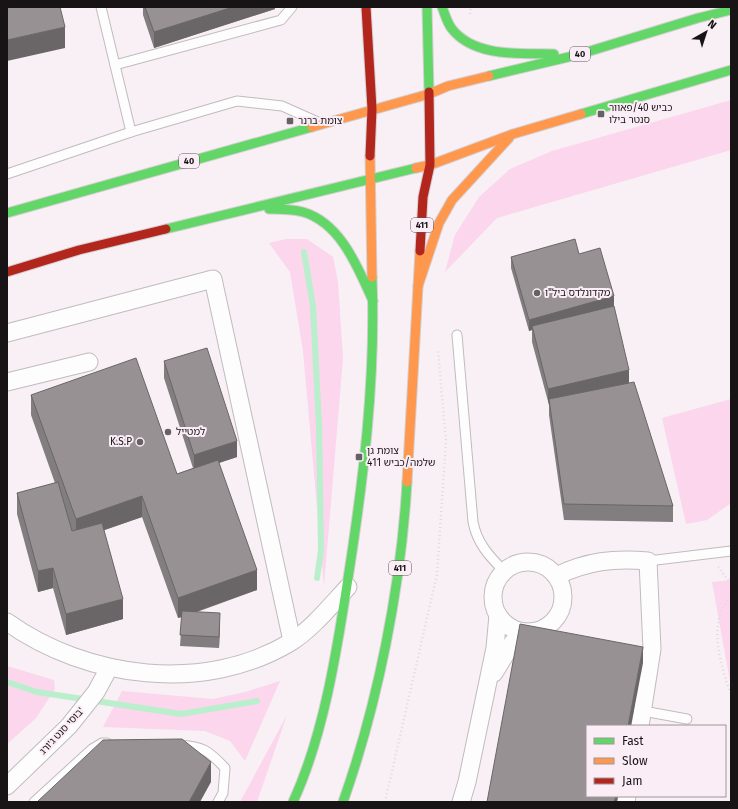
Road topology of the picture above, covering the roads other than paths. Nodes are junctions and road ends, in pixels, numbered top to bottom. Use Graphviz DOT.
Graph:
graph roads {
  1 [pos="101,7"];
  2 [pos="292,7"];
  3 [pos="366,7"];
  4 [pos="428,7"];
  5 [pos="442,7"];
  6 [pos="731,10"];
  7 [pos="577,55"];
  8 [pos="115,65"];
  9 [pos="731,70"];
  10 [pos="429,94"];
  11 [pos="372,109"];
  12 [pos="321,123"];
  13 [pos="131,132"];
  14 [pos="513,134"];
  15 [pos="430,165"];
  16 [pos="7,174"];
  17 [pos="369,179"];
  18 [pos="244,209"];
  19 [pos="7,213"];
  20 [pos="7,272"];
  21 [pos="418,286"];
  22 [pos="373,301"];
  23 [pos="7,333"];
  24 [pos="457,335"];
  25 [pos="89,362"];
  26 [pos="7,382"];
  27 [pos="731,551"];
  28 [pos="648,561"];
  29 [pos="504,571"];
  30 [pos="556,576"];
  31 [pos="348,586"];
  32 [pos="498,615"];
  33 [pos="7,622"];
  34 [pos="528,633"];
  35 [pos="292,641"];
  36 [pos="106,673"];
  37 [pos="486,689"];
  38 [pos="641,718"];
  39 [pos="687,719"];
  40 [pos="118,743"];
  41 [pos="166,745"];
  42 [pos="357,764"];
  43 [pos="307,771"];
  44 [pos="467,782"];
  45 [pos="7,786"];
  46 [pos="34,802"];
  47 [pos="218,802"];
  48 [pos="293,802"];
  49 [pos="303,802"];
  50 [pos="343,802"];
  51 [pos="355,802"];
  52 [pos="461,802"];
  53 [pos="467,802"];
  1 -- 8 [label="lane"];
  2 -- 8 [label="lane"];
  3 -- 11 [label="main road"];
  4 -- 10 [label="main road, 411"];
  5 -- 7 [label="main road"];
  6 -- 7 [label="main road, 40"];
  7 -- 10 [label="main road, 40"];
  8 -- 13 [label="lane"];
  9 -- 14 [label="main road"];
  10 -- 11 [label="main road, 40"];
  10 -- 15 [label="main road, 411"];
  11 -- 12 [label="main road, 40"];
  11 -- 17 [label="main road"];
  12 -- 13 [label="lane"];
  12 -- 19 [label="main road, 40"];
  13 -- 16 [label="lane"];
  14 -- 15 [label="main road"];
  14 -- 21 [label="main road"];
  15 -- 17 [label="main road"];
  15 -- 21 [label="main road, 411"];
  17 -- 18 [label="main road"];
  17 -- 22 [label="main road"];
  18 -- 20 [label="main road"];
  18 -- 22 [label="main road"];
  21 -- 42 [label="main road, 411"];
  22 -- 31 [label="main road"];
  23 -- 35 [label="street"];
  24 -- 29 [label="lane"];
  25 -- 26 [label="street"];
  27 -- 28 [label="lane"];
  28 -- 30 [label="street"];
  28 -- 38 [label="street"];
  29 -- 30 [label="street"];
  29 -- 32 [label="street"];
  30 -- 34 [label="street"];
  31 -- 35 [label="street"];
  31 -- 43 [label="main road"];
  32 -- 34 [label="street"];
  32 -- 37 [label="street"];
  33 -- 36 [label="street"];
  34 -- 37 [label="street"];
  35 -- 36 [label="street"];
  36 -- 45 [label="street, בוסי סנט ג'ורג'"];
  37 -- 44 [label="street"];
  38 -- 39 [label="lane"];
  40 -- 46 [label="lane"];
  41 -- 47 [label="lane"];
  42 -- 50 [label="main road, 411"];
  42 -- 51 [label="street"];
  43 -- 48 [label="main road"];
  43 -- 49 [label="street"];
  44 -- 52 [label="street"];
  44 -- 53 [label="street"];
}
